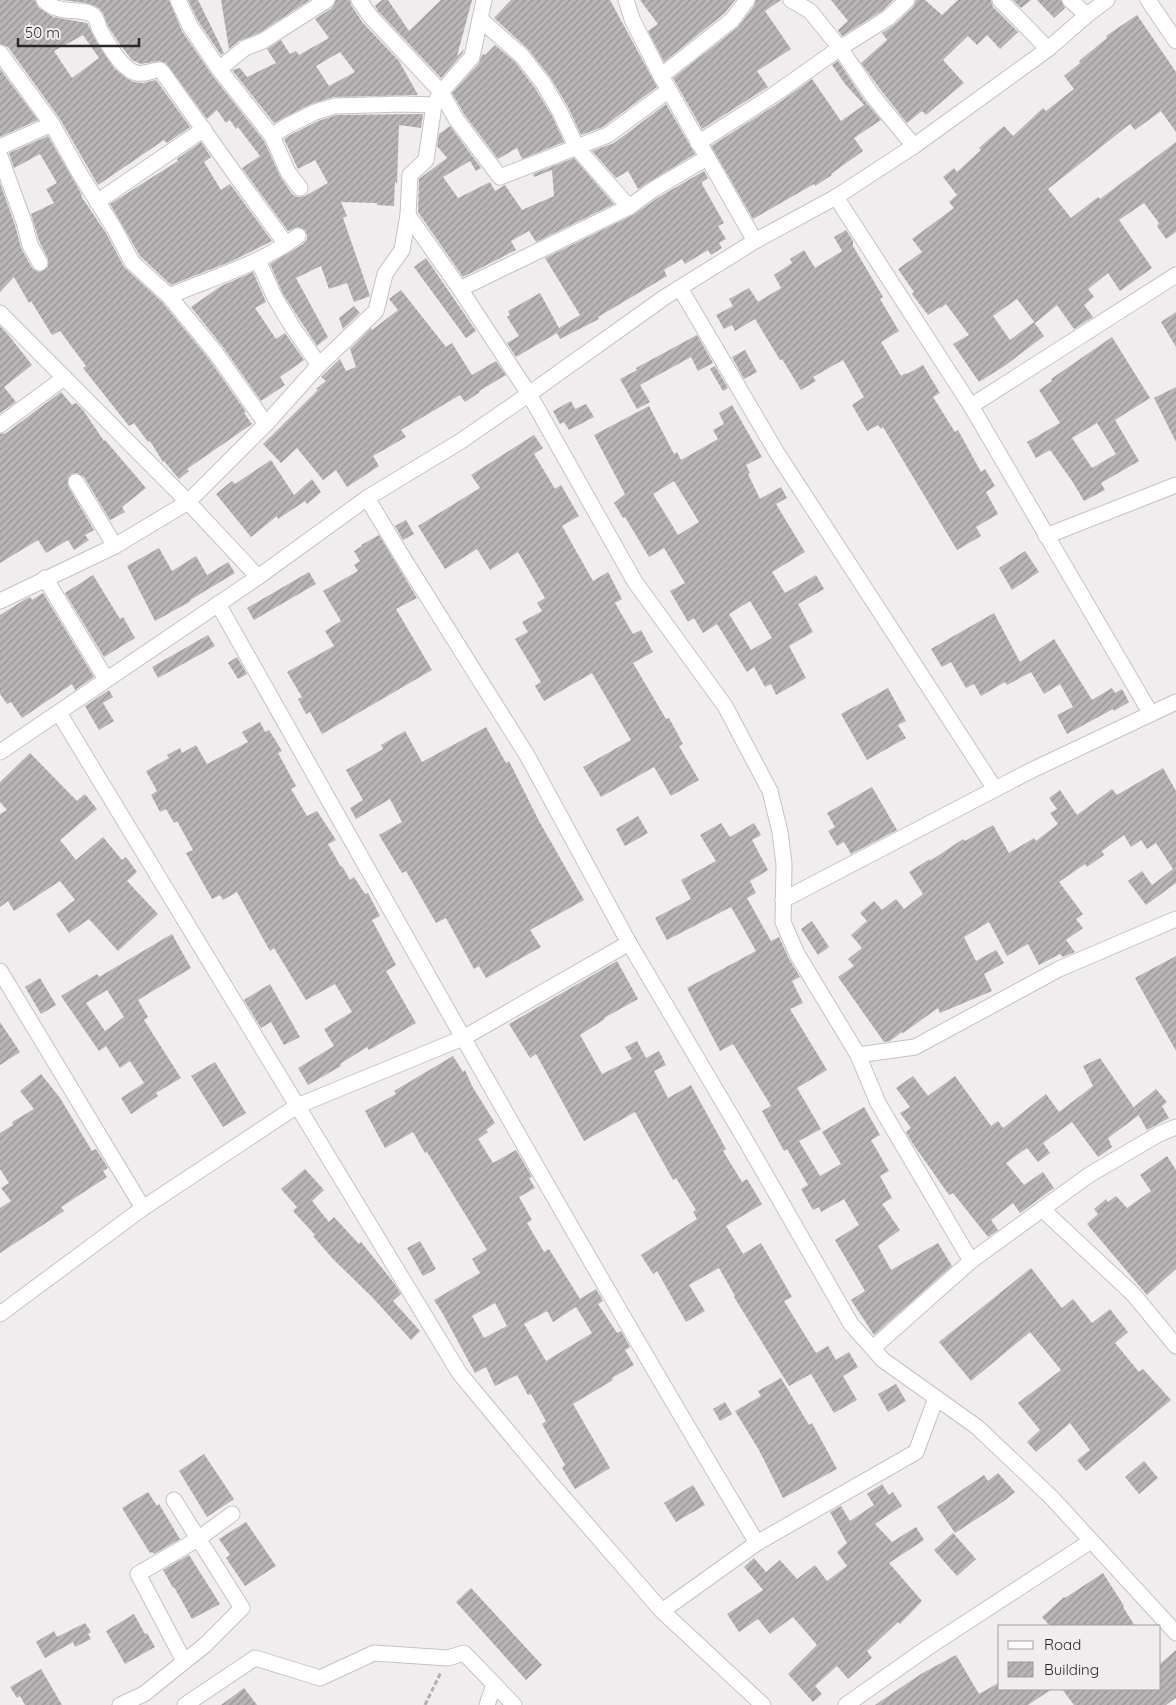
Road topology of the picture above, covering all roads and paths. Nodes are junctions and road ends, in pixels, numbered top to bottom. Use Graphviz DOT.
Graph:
graph roads {
  1 [pos="44,0"];
  2 [pos="178,0"];
  3 [pos="327,0"];
  4 [pos="359,0"];
  5 [pos="484,0"];
  6 [pos="626,0"];
  7 [pos="747,0"];
  8 [pos="791,0"];
  9 [pos="907,0"];
  10 [pos="1000,0"];
  11 [pos="1070,0"];
  12 [pos="1107,0"];
  13 [pos="1148,0"];
  14 [pos="1087,15"];
  15 [pos="480,19"];
  16 [pos="1176,41"];
  17 [pos="840,48"];
  18 [pos="1048,49"];
  19 [pos="0,53"];
  20 [pos="219,69"];
  21 [pos="661,76"];
  22 [pos="669,90"];
  23 [pos="437,99"];
  24 [pos="52,124"];
  25 [pos="204,129"];
  26 [pos="272,136"];
  27 [pos="698,143"];
  28 [pos="0,146"];
  29 [pos="914,146"];
  30 [pos="577,148"];
  31 [pos="0,156"];
  32 [pos="707,158"];
  33 [pos="300,188"];
  34 [pos="836,197"];
  35 [pos="97,202"];
  36 [pos="630,207"];
  37 [pos="408,215"];
  38 [pos="755,241"];
  39 [pos="258,260"];
  40 [pos="40,263"];
  41 [pos="1176,275"];
  42 [pos="680,288"];
  43 [pos="460,289"];
  44 [pos="169,296"];
  45 [pos="0,313"];
  46 [pos="319,365"];
  47 [pos="64,378"];
  48 [pos="529,394"];
  49 [pos="971,406"];
  50 [pos="266,424"];
  51 [pos="0,425"];
  52 [pos="76,482"];
  53 [pos="1176,485"];
  54 [pos="367,498"];
  55 [pos="188,502"];
  56 [pos="1046,536"];
  57 [pos="115,546"];
  58 [pos="258,577"];
  59 [pos="45,578"];
  60 [pos="0,600"];
  61 [pos="218,604"];
  62 [pos="106,679"];
  63 [pos="1176,702"];
  64 [pos="59,713"];
  65 [pos="1151,714"];
  66 [pos="0,752"];
  67 [pos="994,789"];
  68 [pos="783,900"];
  69 [pos="1176,919"];
  70 [pos="629,943"];
  71 [pos="2,979"];
  72 [pos="463,1038"];
  73 [pos="858,1055"];
  74 [pos="297,1106"];
  75 [pos="1176,1127"];
  76 [pos="142,1208"];
  77 [pos="1042,1209"];
  78 [pos="971,1261"];
  79 [pos="0,1314"];
  80 [pos="1176,1346"];
  81 [pos="873,1348"];
  82 [pos="936,1398"];
  83 [pos="174,1500"];
  84 [pos="232,1514"];
  85 [pos="198,1539"];
  86 [pos="1092,1541"];
  87 [pos="757,1543"];
  88 [pos="662,1610"];
  89 [pos="1176,1633"];
  90 [pos="448,1658"];
  91 [pos="184,1661"];
  92 [pos="494,1684"];
  93 [pos="120,1705"];
  94 [pos="184,1705"];
  95 [pos="425,1705"];
  96 [pos="487,1705"];
  97 [pos="514,1705"];
  98 [pos="762,1705"];
  99 [pos="846,1705"];
  1 -- 25 [label="street"];
  2 -- 20 [label="street"];
  3 -- 20 [label="street"];
  4 -- 23 [label="street"];
  5 -- 15 [label="street"];
  6 -- 21 [label="street"];
  7 -- 21 [label="street"];
  8 -- 17 [label="street"];
  9 -- 17 [label="street"];
  10 -- 18 [label="street"];
  11 -- 14 [label="street"];
  12 -- 14 [label="street"];
  13 -- 16 [label="street"];
  14 -- 18 [label="street"];
  15 -- 23 [label="street"];
  15 -- 30 [label="street"];
  17 -- 27 [label="street"];
  17 -- 29 [label="street"];
  18 -- 29 [label="street"];
  19 -- 24 [label="street"];
  20 -- 26 [label="street"];
  21 -- 22 [label="street"];
  22 -- 27 [label="street"];
  22 -- 30 [label="street"];
  23 -- 26 [label="street"];
  23 -- 30 [label="street"];
  23 -- 37 [label="street"];
  24 -- 28 [label="street"];
  24 -- 35 [label="street"];
  25 -- 35 [label="street"];
  25 -- 39 [label="street"];
  26 -- 33 [label="street"];
  27 -- 32 [label="street"];
  29 -- 34 [label="street"];
  30 -- 36 [label="street"];
  31 -- 40 [label="street"];
  32 -- 36 [label="street"];
  32 -- 38 [label="street"];
  34 -- 38 [label="street"];
  34 -- 49 [label="street"];
  35 -- 44 [label="street"];
  36 -- 43 [label="street"];
  37 -- 43 [label="street"];
  37 -- 46 [label="street"];
  38 -- 42 [label="street"];
  39 -- 44 [label="street"];
  39 -- 46 [label="street"];
  41 -- 49 [label="street"];
  42 -- 48 [label="street"];
  42 -- 67 [label="street"];
  43 -- 48 [label="street"];
  44 -- 50 [label="street"];
  45 -- 47 [label="street"];
  46 -- 50 [label="street"];
  47 -- 51 [label="street"];
  47 -- 55 [label="street"];
  48 -- 54 [label="street"];
  48 -- 68 [label="street"];
  49 -- 56 [label="street"];
  50 -- 55 [label="street"];
  52 -- 57 [label="street"];
  53 -- 56 [label="street"];
  54 -- 58 [label="street"];
  54 -- 70 [label="street"];
  55 -- 57 [label="street"];
  55 -- 58 [label="street"];
  56 -- 65 [label="street"];
  57 -- 59 [label="street"];
  58 -- 61 [label="street"];
  59 -- 60 [label="street"];
  59 -- 62 [label="street"];
  61 -- 62 [label="street"];
  61 -- 72 [label="street"];
  62 -- 64 [label="street"];
  63 -- 65 [label="street"];
  64 -- 66 [label="street"];
  64 -- 74 [label="street"];
  65 -- 67 [label="street"];
  67 -- 68 [label="street"];
  68 -- 73 [label="street"];
  69 -- 73 [label="street"];
  70 -- 72 [label="street"];
  70 -- 81 [label="street"];
  71 -- 76 [label="street"];
  72 -- 74 [label="street"];
  72 -- 87 [label="street"];
  73 -- 78 [label="street"];
  74 -- 76 [label="street"];
  74 -- 88 [label="street"];
  75 -- 77 [label="street"];
  76 -- 79 [label="street"];
  77 -- 78 [label="street"];
  77 -- 80 [label="street"];
  78 -- 81 [label="street"];
  81 -- 82 [label="street"];
  82 -- 86 [label="street"];
  82 -- 87 [label="street"];
  83 -- 85 [label="street"];
  84 -- 85 [label="street"];
  85 -- 91 [label="street"];
  85 -- 91 [label="street"];
  86 -- 89 [label="street"];
  86 -- 99 [label="street"];
  87 -- 88 [label="street"];
  88 -- 98 [label="street"];
  90 -- 92 [label="street"];
  90 -- 94 [label="street"];
  90 -- 95 [label="path"];
  91 -- 93 [label="street"];
  92 -- 96 [label="street"];
  92 -- 97 [label="street"];
}
